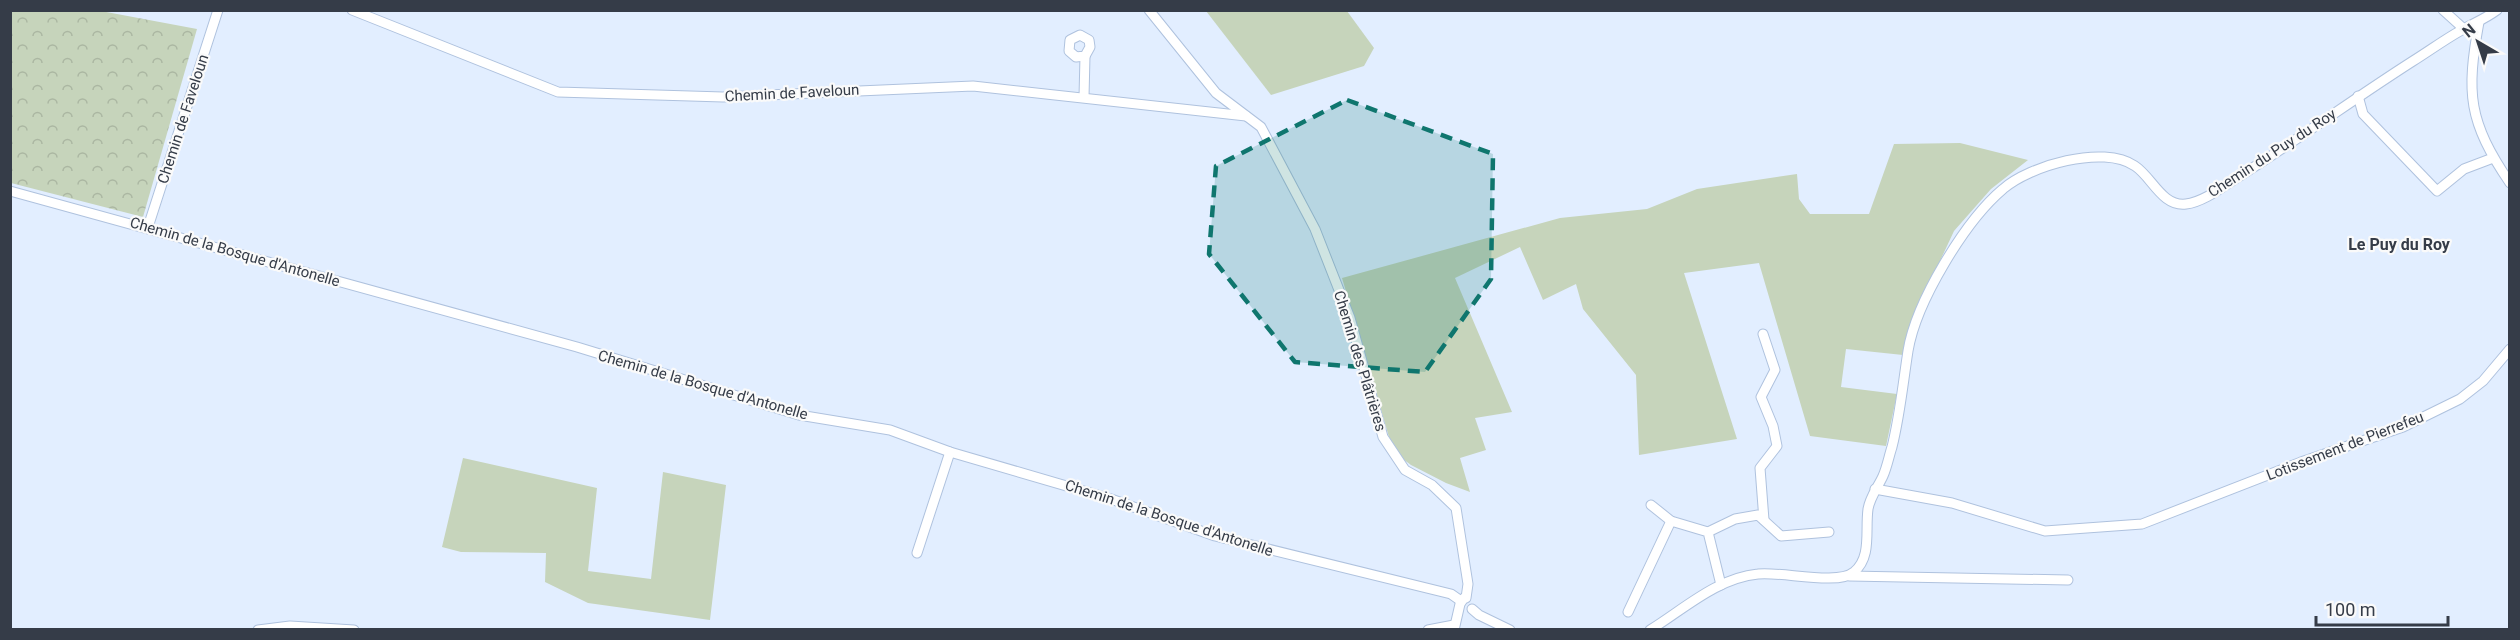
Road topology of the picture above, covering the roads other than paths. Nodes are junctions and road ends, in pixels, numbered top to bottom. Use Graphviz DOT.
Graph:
graph roads {
  1 [pos="218,10"];
  2 [pos="352,10"];
  3 [pos="1149,10"];
  4 [pos="2443,10"];
  5 [pos="2497,10"];
  6 [pos="2479,22"];
  7 [pos="2464,29"];
  8 [pos="1085,56"];
  9 [pos="2358,96"];
  10 [pos="1084,97"];
  11 [pos="1246,116"];
  12 [pos="2493,158"];
  13 [pos="2510,183"];
  14 [pos="10,190"];
  15 [pos="148,227"];
  16 [pos="1763,334"];
  17 [pos="2510,350"];
  18 [pos="950,452"];
  19 [pos="1875,489"];
  20 [pos="1651,505"];
  21 [pos="1764,520"];
  22 [pos="1671,521"];
  23 [pos="1708,532"];
  24 [pos="1829,532"];
  25 [pos="917,553"];
  26 [pos="1849,576"];
  27 [pos="2068,580"];
  28 [pos="1721,585"];
  29 [pos="1462,602"];
  30 [pos="1628,612"];
  31 [pos="1454,627"];
  32 [pos="258,630"];
  33 [pos="354,630"];
  34 [pos="1428,630"];
  35 [pos="1510,630"];
  36 [pos="1650,630"];
  1 -- 15 [label="street, Chemin de Faveloun"];
  2 -- 10 [label="street, Chemin de Faveloun"];
  3 -- 11 [label="street, Chemin des Plâtrières"];
  4 -- 7 [label="street"];
  5 -- 6 [label="street, Chemin du Puy du Roy"];
  6 -- 7 [label="street, Chemin du Puy du Roy"];
  6 -- 12 [label="street"];
  7 -- 9 [label="street, Chemin du Puy du Roy"];
  8 -- 10 [label="street"];
  9 -- 12 [label="street"];
  9 -- 19 [label="street, Chemin du Puy du Roy"];
  10 -- 11 [label="street, Chemin de Faveloun"];
  11 -- 29 [label="street, Chemin des Plâtrières"];
  12 -- 13 [label="street"];
  14 -- 15 [label="street, Chemin de la Bosque d'Antonelle"];
  15 -- 18 [label="street, Chemin de la Bosque d'Antonelle"];
  16 -- 21 [label="street"];
  17 -- 19 [label="street, Lotissement de Pierrefeu"];
  18 -- 25 [label="street"];
  18 -- 29 [label="street, Chemin de la Bosque d'Antonelle"];
  19 -- 26 [label="street, Chemin du Puy du Roy"];
  20 -- 22 [label="street"];
  21 -- 23 [label="street"];
  21 -- 24 [label="street"];
  22 -- 23 [label="street"];
  22 -- 30 [label="street"];
  23 -- 28 [label="street"];
  26 -- 27 [label="street"];
  26 -- 28 [label="street"];
  28 -- 36 [label="street"];
  29 -- 31 [label="street"];
  29 -- 35 [label="street"];
  31 -- 34 [label="street"];
  32 -- 33 [label="street"];
}
